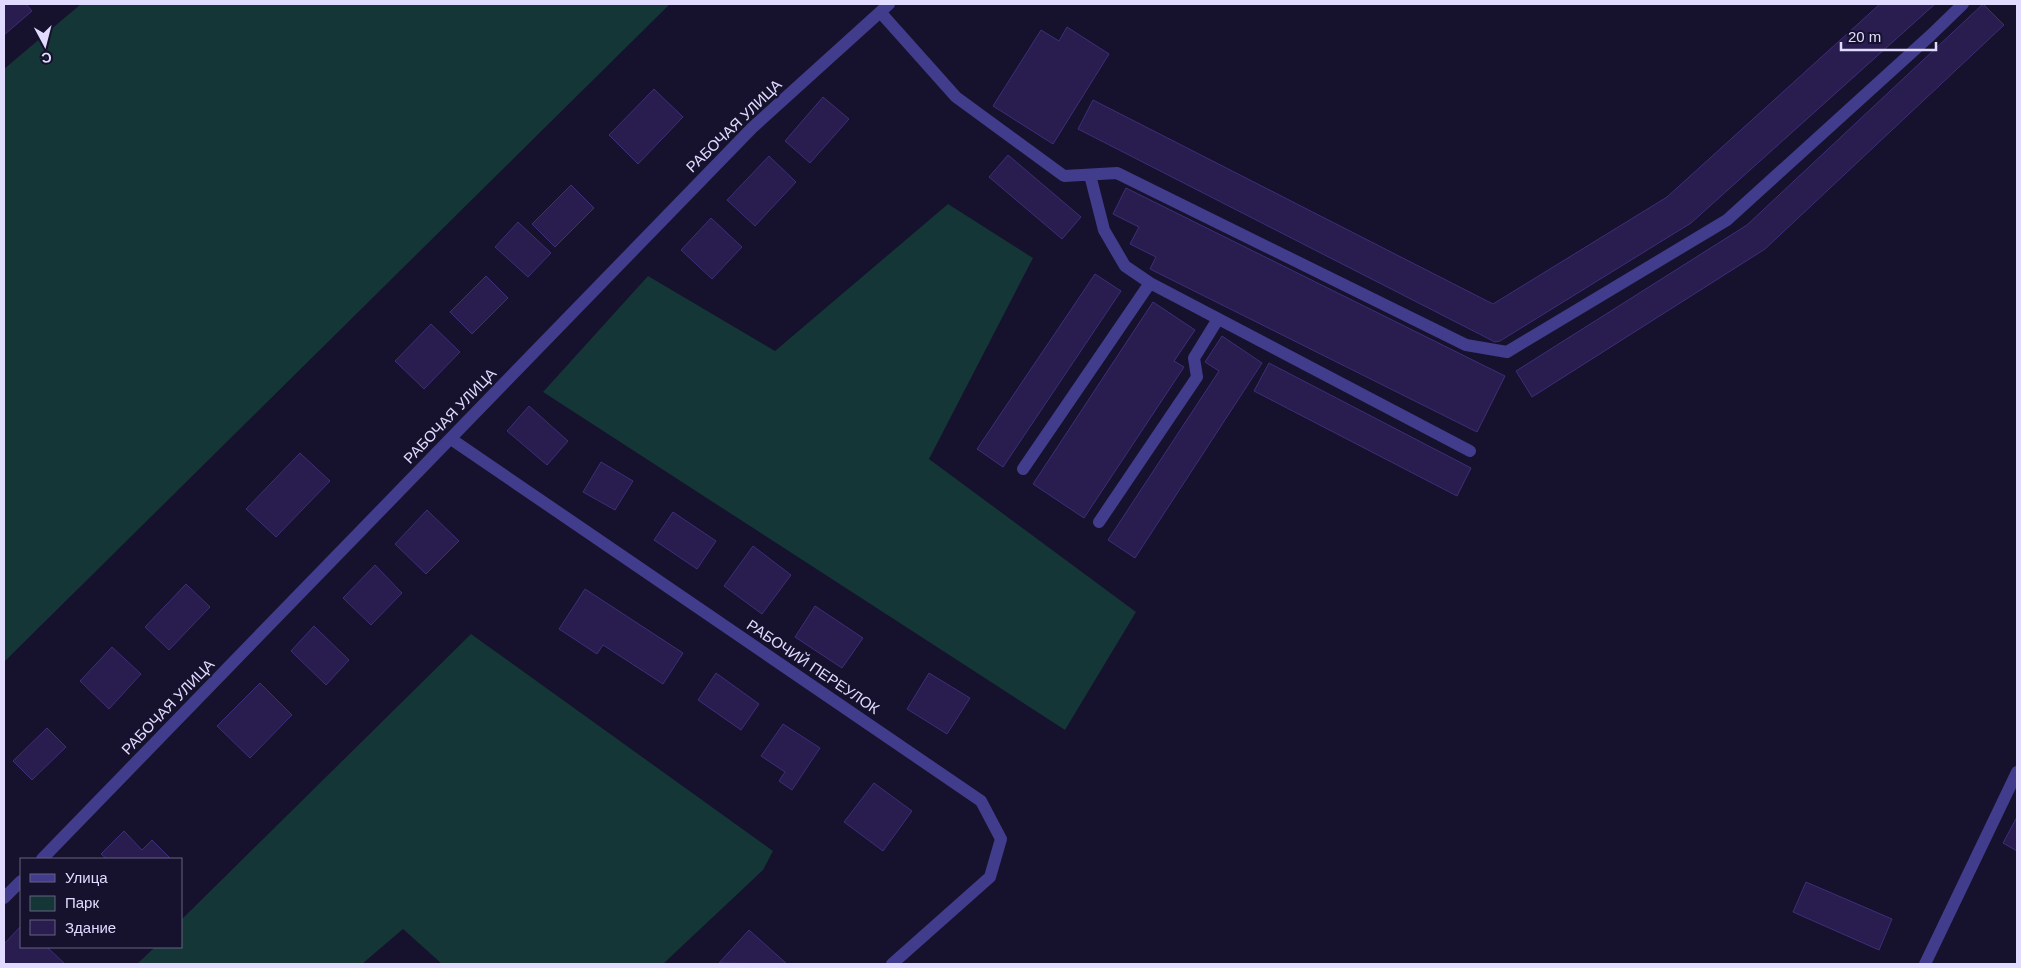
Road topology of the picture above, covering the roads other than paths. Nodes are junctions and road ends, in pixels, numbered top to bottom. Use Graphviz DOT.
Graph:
graph roads {
  1 [pos="1963,4"];
  2 [pos="885,8"];
  3 [pos="1090,175"];
  4 [pos="1150,283"];
  5 [pos="1218,319"];
  6 [pos="451,439"];
  7 [pos="1470,451"];
  8 [pos="1023,468"];
  9 [pos="1099,522"];
  10 [pos="2017,772"];
  11 [pos="43,858"];
  12 [pos="20,882"];
  13 [pos="4,898"];
  14 [pos="892,964"];
  15 [pos="1925,964"];
  1 -- 3 [label="street"];
  2 -- 3 [label="street"];
  2 -- 6 [label="street, РАБОЧАЯ УЛИЦА"];
  3 -- 4 [label="street"];
  4 -- 5 [label="street"];
  4 -- 8 [label="street"];
  5 -- 7 [label="street"];
  5 -- 9 [label="street"];
  6 -- 11 [label="street, РАБОЧАЯ УЛИЦА"];
  6 -- 14 [label="street, РАБОЧИЙ ПЕРЕУЛОК"];
  10 -- 15 [label="street"];
  12 -- 13 [label="street"];
}
